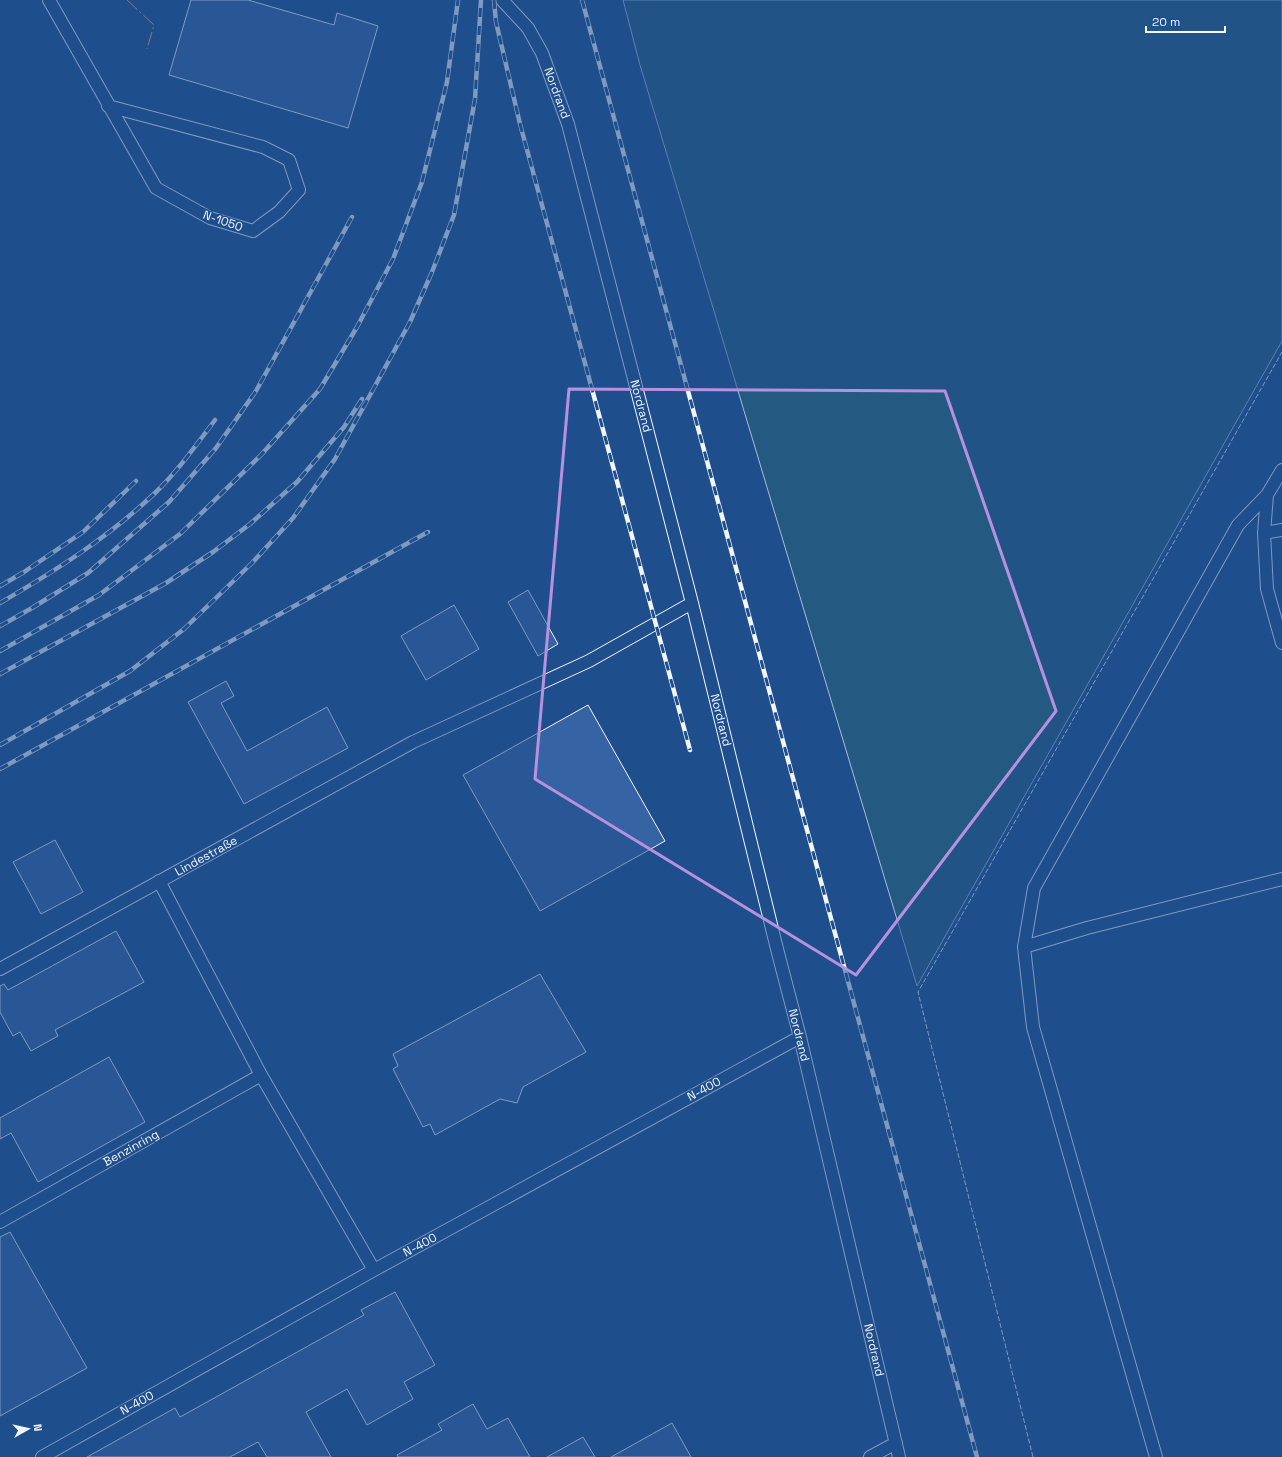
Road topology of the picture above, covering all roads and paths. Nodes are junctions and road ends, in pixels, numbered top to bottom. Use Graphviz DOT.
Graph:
graph roads {
  1 [pos="49,0"];
  2 [pos="502,0"];
  3 [pos="108,106"];
  4 [pos="1282,470"];
  5 [pos="1267,495"];
  6 [pos="1282,530"];
  7 [pos="1264,533"];
  8 [pos="692,603"];
  9 [pos="1282,643"];
  10 [pos="1282,879"];
  11 [pos="159,881"];
  12 [pos="1024,947"];
  13 [pos="0,969"];
  14 [pos="800,1037"];
  15 [pos="261,1075"];
  16 [pos="0,1222"];
  17 [pos="374,1270"];
  18 [pos="896,1443"];
  19 [pos="42,1457"];
  20 [pos="870,1457"];
  21 [pos="900,1457"];
  22 [pos="1156,1457"];
  1 -- 3 [label="lane, N-1050"];
  2 -- 8 [label="lane, Nordrand"];
  3 -- 3 [label="lane, N-1050"];
  4 -- 5 [label="lane"];
  5 -- 7 [label="lane"];
  5 -- 12 [label="lane"];
  6 -- 7 [label="lane"];
  7 -- 9 [label="lane"];
  8 -- 11 [label="lane, Lindestraße"];
  8 -- 14 [label="lane, Nordrand"];
  10 -- 12 [label="lane"];
  11 -- 13 [label="lane, Lindestraße"];
  11 -- 15 [label="lane"];
  12 -- 22 [label="lane"];
  14 -- 17 [label="lane, N-400"];
  14 -- 18 [label="lane, Nordrand"];
  15 -- 16 [label="lane, Benzinring"];
  15 -- 17 [label="lane"];
  17 -- 19 [label="lane, N-400"];
  18 -- 20 [label="lane"];
  18 -- 21 [label="lane, Nordrand"];
}
